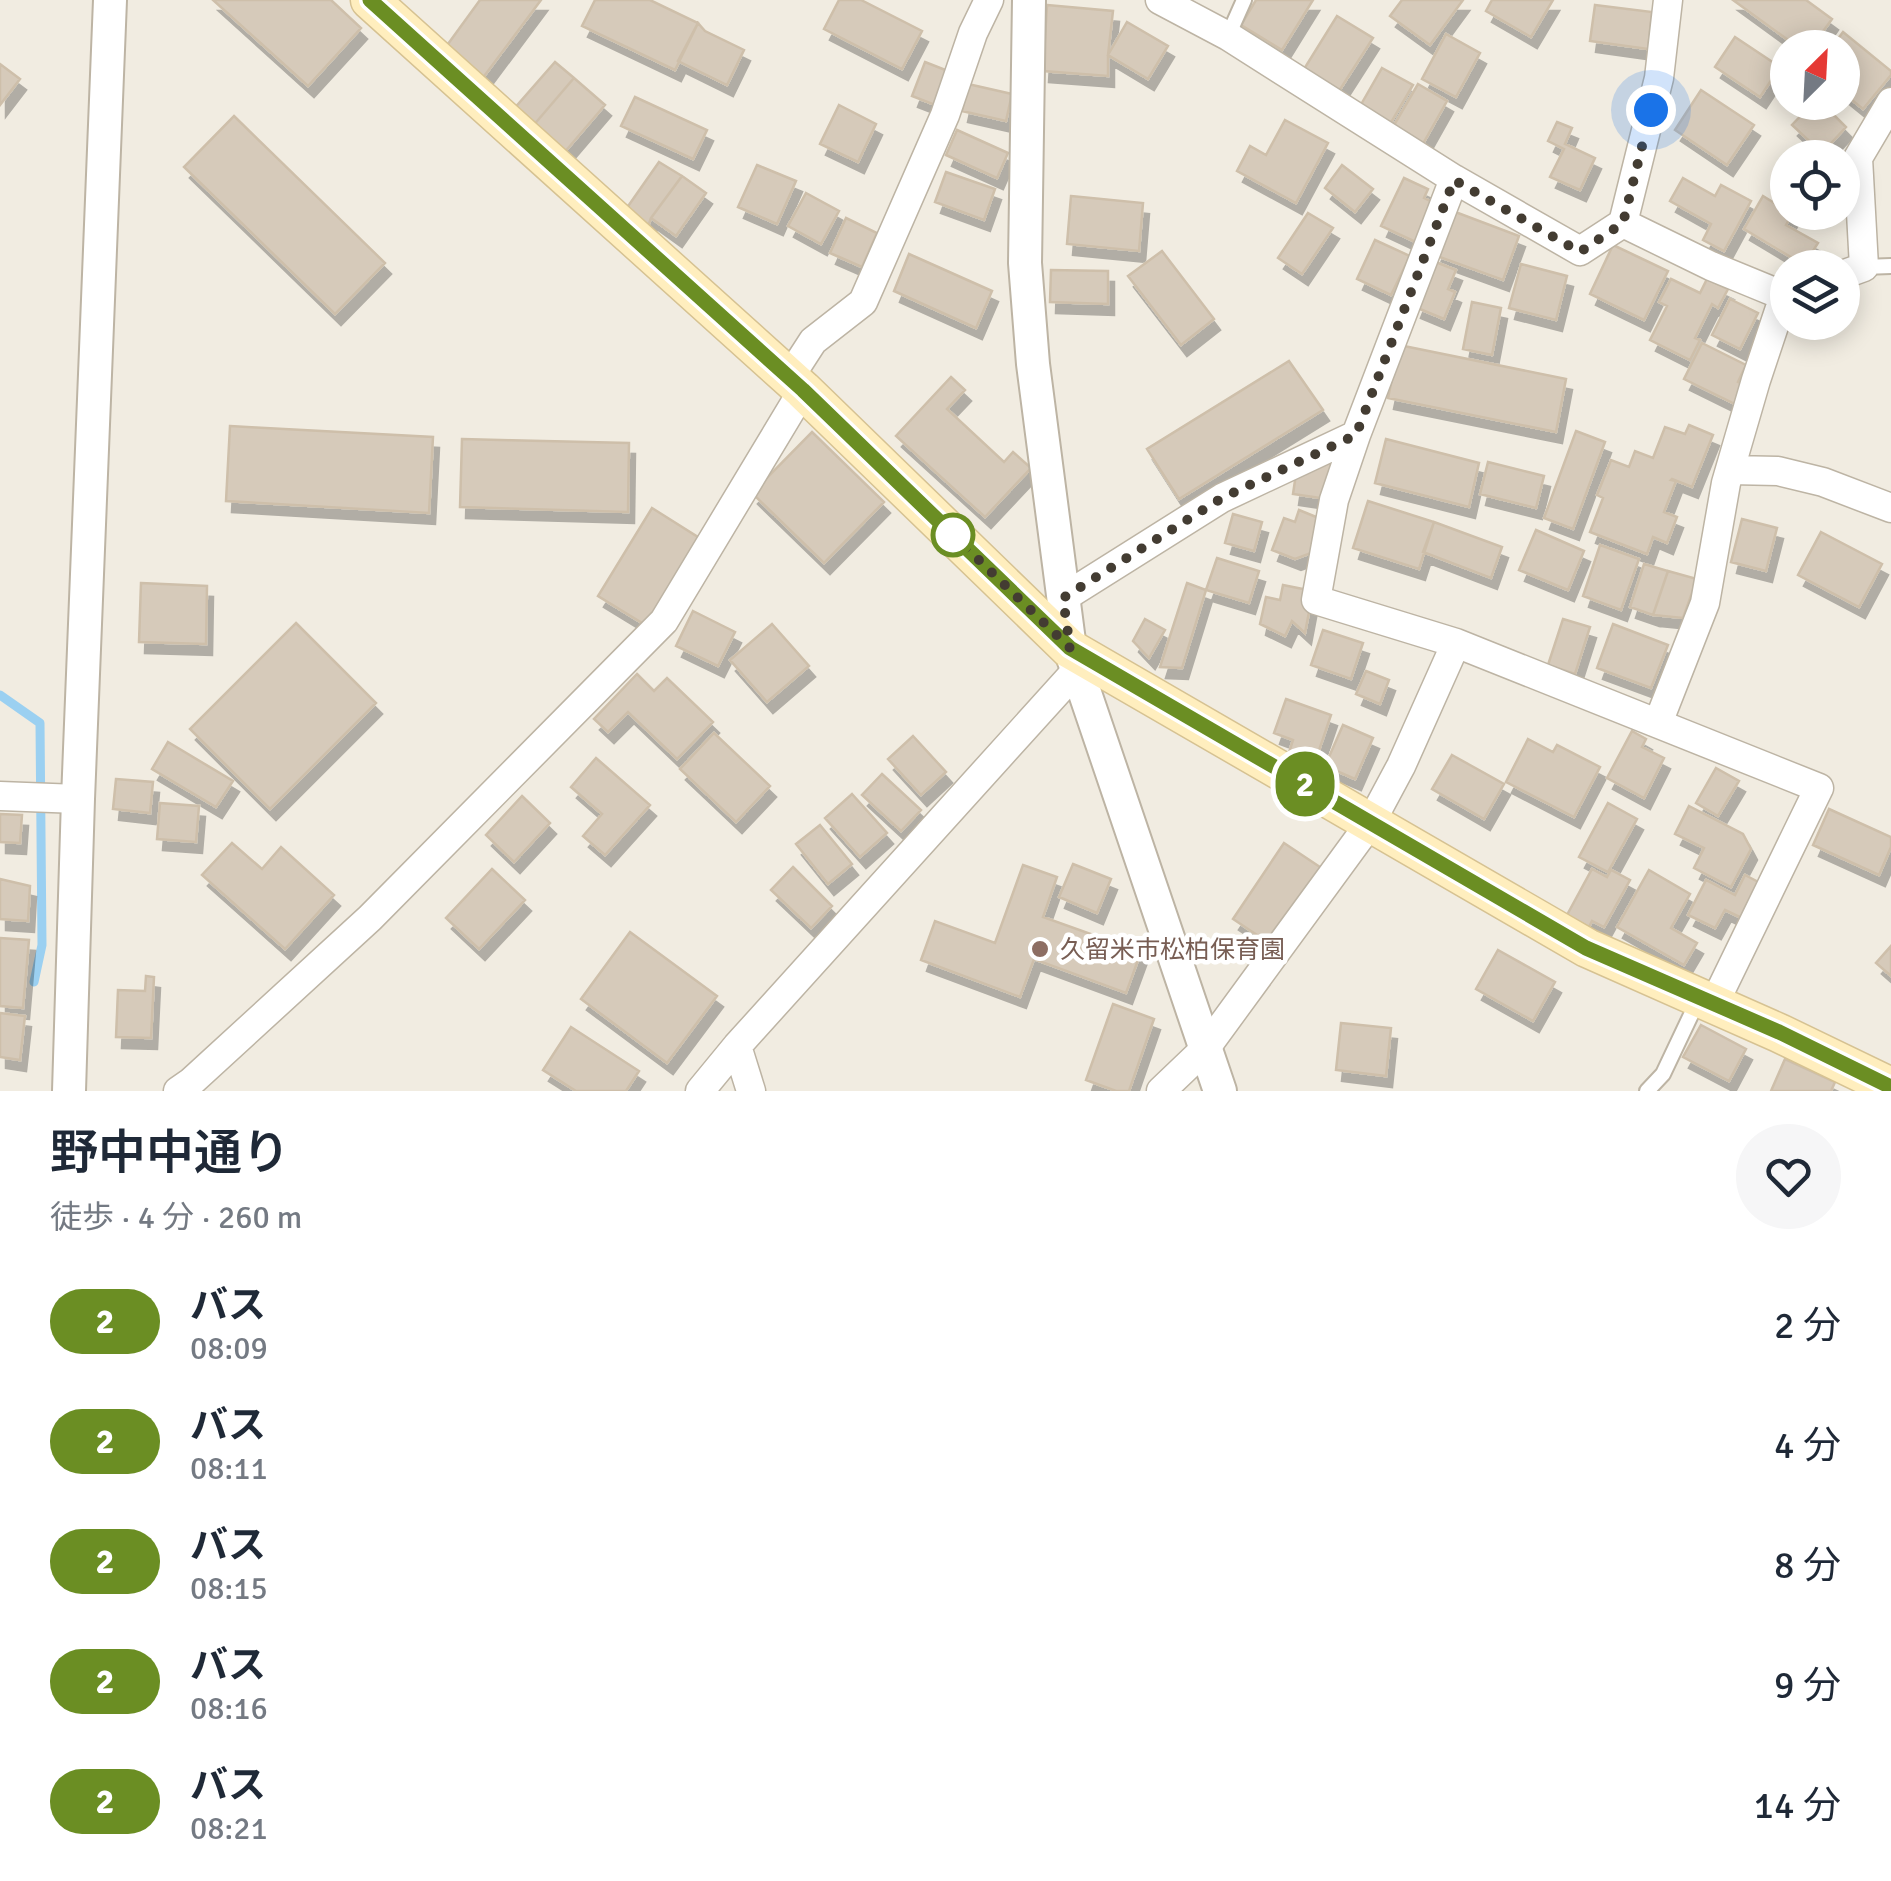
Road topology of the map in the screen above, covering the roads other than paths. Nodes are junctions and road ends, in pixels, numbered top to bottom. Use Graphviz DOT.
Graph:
graph roads {
  1 [pos="110,0"];
  2 [pos="370,0"];
  3 [pos="988,0"];
  4 [pos="1029,0"];
  5 [pos="1160,0"];
  6 [pos="1244,0"];
  7 [pos="1668,0"];
  8 [pos="1228,36"];
  9 [pos="1887,112"];
  10 [pos="1454,180"];
  11 [pos="1623,223"];
  12 [pos="1866,269"];
  13 [pos="1770,289"];
  14 [pos="1772,340"];
  15 [pos="796,384"];
  16 [pos="1356,435"];
  17 [pos="1730,470"];
  18 [pos="1891,508"];
  19 [pos="1063,598"];
  20 [pos="1456,644"];
  21 [pos="1074,659"];
  22 [pos="1658,723"];
  23 [pos="0,796"];
  24 [pos="78,799"];
  25 [pos="1370,822"];
  26 [pos="1707,1001"];
  27 [pos="737,1046"];
  28 [pos="1205,1048"];
  29 [pos="1891,1087"];
  30 [pos="70,1091"];
  31 [pos="178,1091"];
  32 [pos="700,1091"];
  33 [pos="751,1091"];
  34 [pos="1161,1091"];
  35 [pos="1220,1091"];
  36 [pos="1647,1091"];
  1 -- 24 [label="street"];
  2 -- 15 [label="main road"];
  3 -- 15 [label="street"];
  4 -- 19 [label="street"];
  5 -- 8 [label="street"];
  6 -- 8 [label="lane"];
  7 -- 11 [label="street"];
  8 -- 10 [label="street"];
  9 -- 12 [label="street"];
  10 -- 11 [label="street"];
  10 -- 16 [label="street"];
  11 -- 13 [label="street"];
  14 -- 17 [label="street"];
  15 -- 21 [label="main road"];
  15 -- 31 [label="street"];
  16 -- 19 [label="street"];
  16 -- 20 [label="street"];
  17 -- 18 [label="street"];
  17 -- 22 [label="street"];
  19 -- 21 [label="street"];
  20 -- 22 [label="street"];
  20 -- 25 [label="street"];
  21 -- 25 [label="main road"];
  21 -- 27 [label="street"];
  21 -- 28 [label="street"];
  22 -- 26 [label="street"];
  23 -- 24 [label="street"];
  24 -- 30 [label="street"];
  25 -- 26 [label="main road"];
  25 -- 28 [label="street"];
  26 -- 29 [label="main road"];
  26 -- 36 [label="lane"];
  27 -- 32 [label="street"];
  27 -- 33 [label="street"];
  28 -- 34 [label="street"];
  28 -- 35 [label="street"];
}
